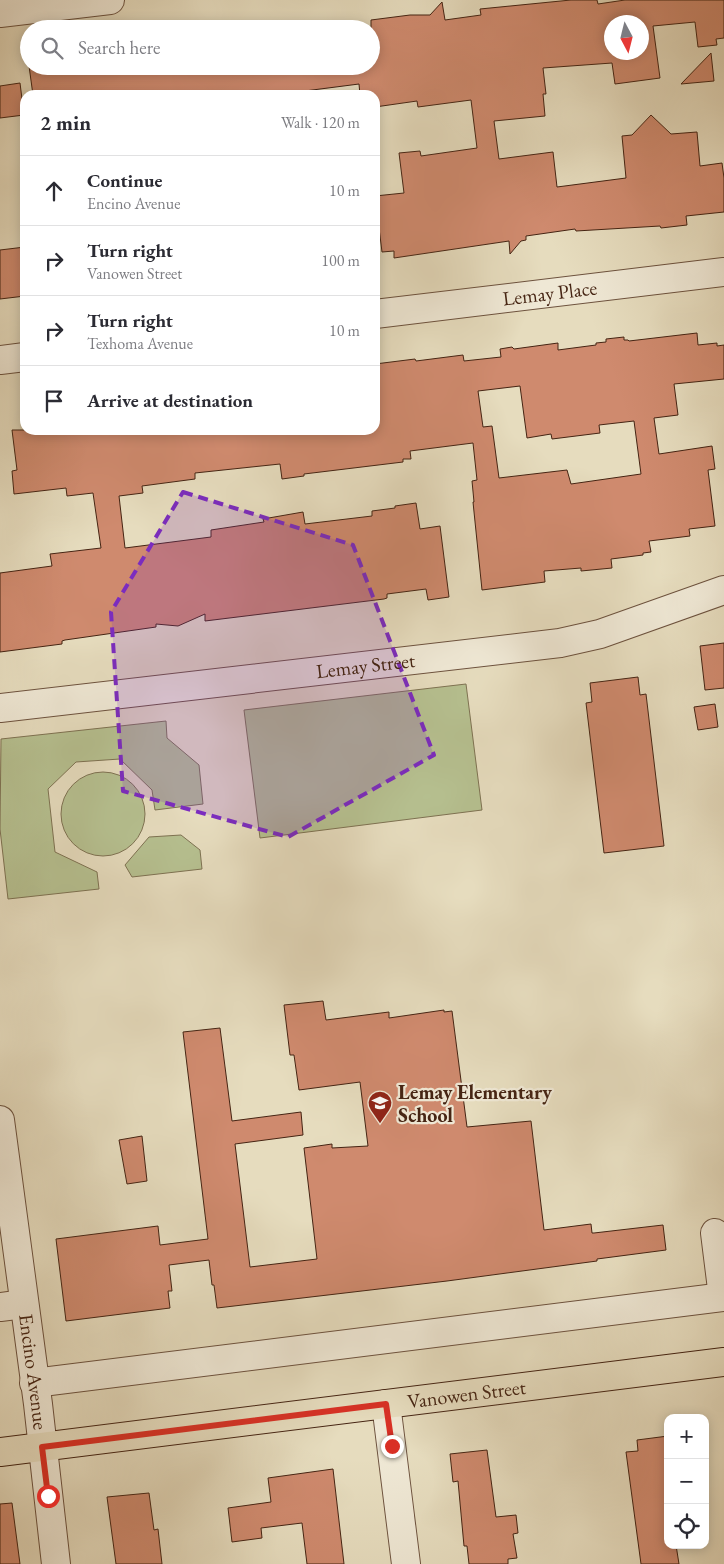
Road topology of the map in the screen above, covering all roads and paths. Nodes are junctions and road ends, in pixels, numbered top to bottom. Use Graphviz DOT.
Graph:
graph roads {
  1 [pos="110,0"];
  2 [pos="0,13"];
  3 [pos="724,272"];
  4 [pos="380,313"];
  5 [pos="20,358"];
  6 [pos="0,360"];
  7 [pos="724,590"];
  8 [pos="0,708"];
  9 [pos="0,1120"];
  10 [pos="715,1233"];
  11 [pos="724,1297"];
  12 [pos="12,1305"];
  13 [pos="724,1362"];
  14 [pos="34,1382"];
  15 [pos="386,1404"];
  16 [pos="42,1447"];
  17 [pos="0,1452"];
  18 [pos="56,1564"];
  19 [pos="406,1564"];
  1 -- 2 [label="street"];
  3 -- 4 [label="street, Lemay Place"];
  5 -- 6 [label="street"];
  7 -- 8 [label="street, Lemay Street"];
  9 -- 12 [label="street, Encino Avenue"];
  10 -- 11 [label="street"];
  11 -- 14 [label="street"];
  12 -- 14 [label="street, Encino Avenue"];
  13 -- 15 [label="main road, Vanowen Street"];
  14 -- 16 [label="street, Encino Avenue"];
  15 -- 16 [label="main road, Vanowen Street"];
  15 -- 19 [label="street"];
  16 -- 17 [label="main road, Vanowen Street"];
  16 -- 18 [label="street, Encino Avenue"];
}
